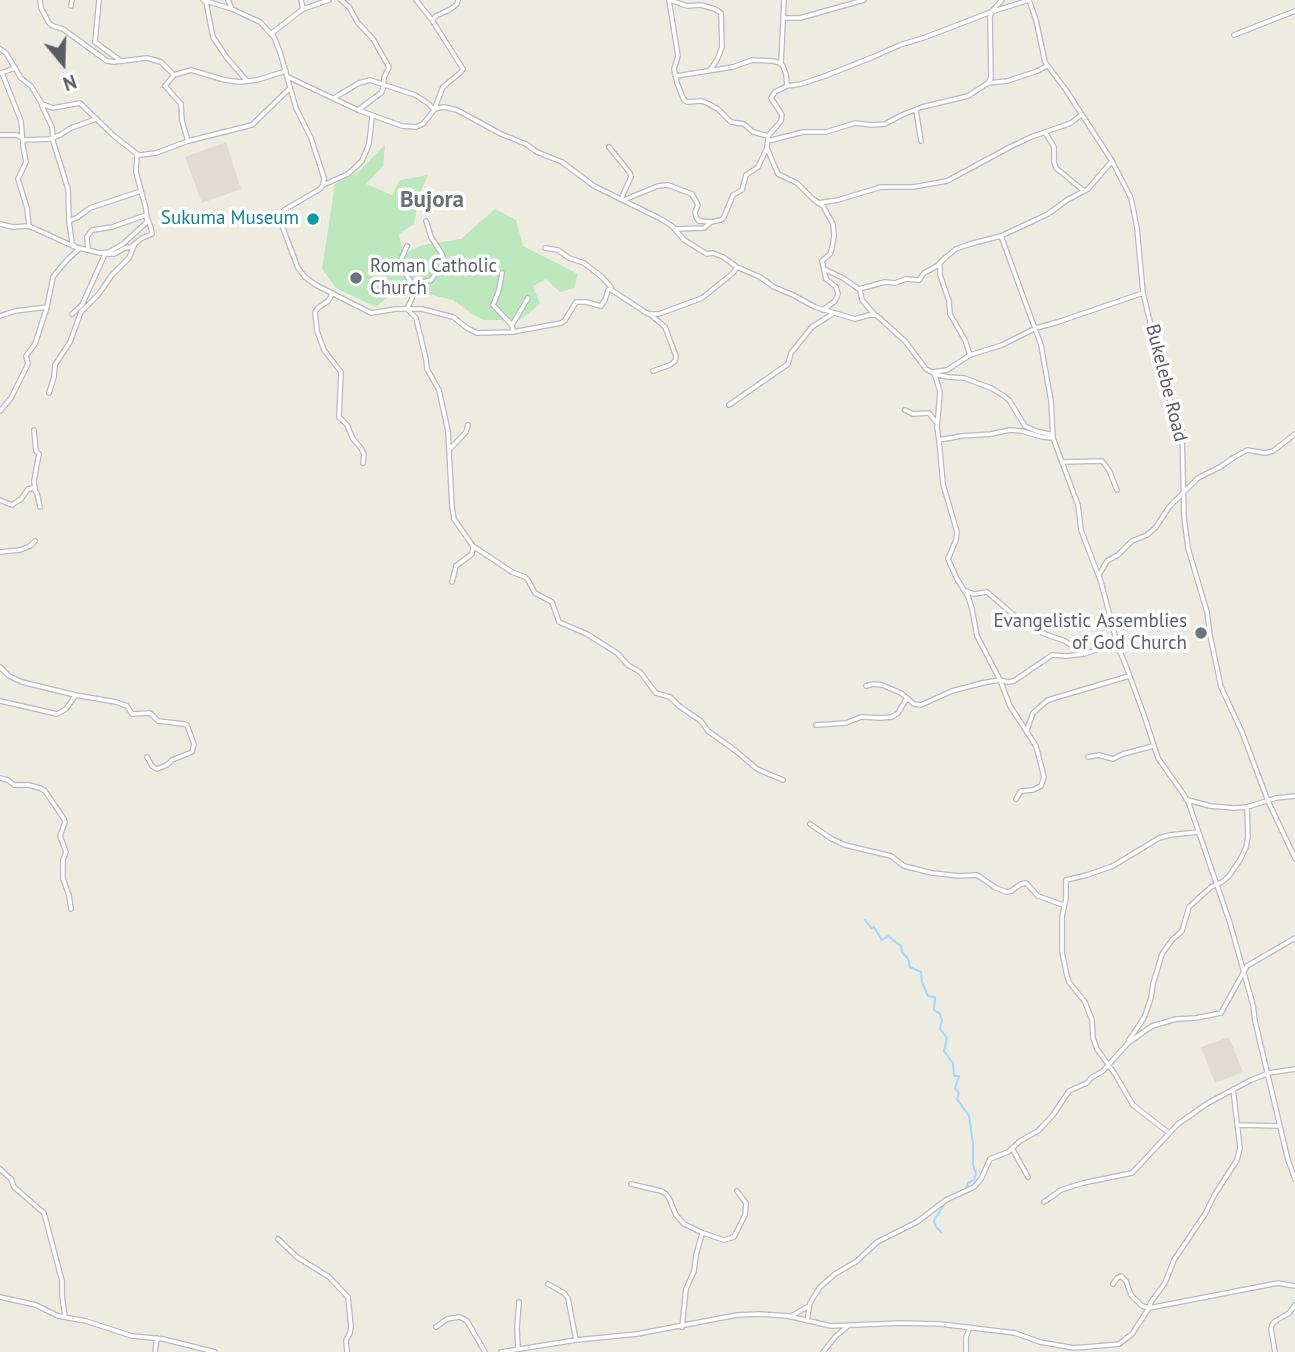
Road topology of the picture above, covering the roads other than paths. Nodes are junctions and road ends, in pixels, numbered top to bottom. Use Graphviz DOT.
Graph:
graph roads {
  1 [pos="40,0"];
  2 [pos="72,0"];
  3 [pos="99,0"];
  4 [pos="205,0"];
  5 [pos="228,0"];
  6 [pos="301,0"];
  7 [pos="329,0"];
  8 [pos="341,0"];
  9 [pos="416,0"];
  10 [pos="458,0"];
  11 [pos="670,0"];
  12 [pos="784,0"];
  13 [pos="864,0"];
  14 [pos="1002,0"];
  15 [pos="1029,0"];
  16 [pos="71,6"];
  17 [pos="232,9"];
  18 [pos="303,9"];
  19 [pos="1295,11"];
  20 [pos="991,12"];
  21 [pos="783,18"];
  22 [pos="432,20"];
  23 [pos="272,33"];
  24 [pos="1234,35"];
  25 [pos="94,42"];
  26 [pos="0,49"];
  27 [pos="89,49"];
  28 [pos="6,53"];
  29 [pos="0,55"];
  30 [pos="121,61"];
  31 [pos="781,64"];
  32 [pos="1047,66"];
  33 [pos="15,68"];
  34 [pos="286,71"];
  35 [pos="709,71"];
  36 [pos="1,73"];
  37 [pos="174,75"];
  38 [pos="676,76"];
  39 [pos="288,77"];
  40 [pos="247,81"];
  41 [pos="382,83"];
  42 [pos="988,83"];
  43 [pos="787,86"];
  44 [pos="290,88"];
  45 [pos="334,98"];
  46 [pos="42,104"];
  47 [pos="358,110"];
  48 [pos="434,110"];
  49 [pos="916,110"];
  50 [pos="1081,115"];
  51 [pos="372,116"];
  52 [pos="97,118"];
  53 [pos="1045,132"];
  54 [pos="0,135"];
  55 [pos="53,138"];
  56 [pos="768,138"];
  57 [pos="23,139"];
  58 [pos="188,141"];
  59 [pos="920,141"];
  60 [pos="610,147"];
  61 [pos="767,148"];
  62 [pos="137,154"];
  63 [pos="1112,161"];
  64 [pos="323,185"];
  65 [pos="141,191"];
  66 [pos="1084,191"];
  67 [pos="623,199"];
  68 [pos="818,203"];
  69 [pos="147,216"];
  70 [pos="69,221"];
  71 [pos="426,221"];
  72 [pos="711,222"];
  73 [pos="0,224"];
  74 [pos="29,226"];
  75 [pos="675,229"];
  76 [pos="1001,236"];
  77 [pos="134,246"];
  78 [pos="407,246"];
  79 [pos="78,248"];
  80 [pos="545,248"];
  81 [pos="88,250"];
  82 [pos="105,254"];
  83 [pos="940,263"];
  84 [pos="737,267"];
  85 [pos="823,269"];
  86 [pos="502,273"];
  87 [pos="413,285"];
  88 [pos="612,289"];
  89 [pos="859,289"];
  90 [pos="333,293"];
  91 [pos="1143,293"];
  92 [pos="528,298"];
  93 [pos="47,307"];
  94 [pos="407,309"];
  95 [pos="823,310"];
  96 [pos="834,313"];
  97 [pos="72,314"];
  98 [pos="649,314"];
  99 [pos="874,314"];
  100 [pos="0,316"];
  101 [pos="512,325"];
  102 [pos="1036,328"];
  103 [pos="513,332"];
  104 [pos="970,355"];
  105 [pos="653,371"];
  106 [pos="934,373"];
  107 [pos="49,393"];
  108 [pos="729,405"];
  109 [pos="905,410"];
  110 [pos="0,411"];
  111 [pos="937,424"];
  112 [pos="468,425"];
  113 [pos="34,430"];
  114 [pos="1295,434"];
  115 [pos="1053,436"];
  116 [pos="939,440"];
  117 [pos="449,450"];
  118 [pos="1063,462"];
  119 [pos="363,463"];
  120 [pos="35,489"];
  121 [pos="1116,490"];
  122 [pos="1184,492"];
  123 [pos="0,500"];
  124 [pos="40,507"];
  125 [pos="34,541"];
  126 [pos="473,546"];
  127 [pos="0,552"];
  128 [pos="1099,575"];
  129 [pos="452,582"];
  130 [pos="965,591"];
  131 [pos="1117,643"];
  132 [pos="1084,654"];
  133 [pos="0,667"];
  134 [pos="1129,676"];
  135 [pos="1000,680"];
  136 [pos="866,686"];
  137 [pos="75,695"];
  138 [pos="907,698"];
  139 [pos="0,701"];
  140 [pos="816,725"];
  141 [pos="1027,730"];
  142 [pos="1153,746"];
  143 [pos="148,757"];
  144 [pos="1088,757"];
  145 [pos="0,778"];
  146 [pos="783,780"];
  147 [pos="1295,796"];
  148 [pos="1016,799"];
  149 [pos="1187,799"];
  150 [pos="1268,801"];
  151 [pos="1247,807"];
  152 [pos="810,824"];
  153 [pos="1198,832"];
  154 [pos="1295,859"];
  155 [pos="1217,885"];
  156 [pos="1063,905"];
  157 [pos="71,909"];
  158 [pos="1295,938"];
  159 [pos="1243,972"];
  160 [pos="1128,1043"];
  161 [pos="1108,1066"];
  162 [pos="1295,1069"];
  163 [pos="1269,1073"];
  164 [pos="1233,1089"];
  165 [pos="1238,1125"];
  166 [pos="1280,1126"];
  167 [pos="1169,1133"];
  168 [pos="1012,1148"];
  169 [pos="0,1169"];
  170 [pos="1028,1177"];
  171 [pos="1295,1179"];
  172 [pos="631,1184"];
  173 [pos="737,1191"];
  174 [pos="1044,1202"];
  175 [pos="702,1233"];
  176 [pos="278,1239"];
  177 [pos="548,1284"];
  178 [pos="1113,1284"];
  179 [pos="1295,1286"];
  180 [pos="0,1297"];
  181 [pos="519,1302"];
  182 [pos="810,1305"];
  183 [pos="1295,1305"];
  184 [pos="1149,1308"];
  185 [pos="65,1317"];
  186 [pos="790,1317"];
  187 [pos="807,1321"];
  188 [pos="831,1326"];
  189 [pos="848,1326"];
  190 [pos="436,1327"];
  191 [pos="682,1327"];
  192 [pos="970,1327"];
  193 [pos="157,1338"];
  194 [pos="576,1340"];
  195 [pos="832,1341"];
  196 [pos="1109,1345"];
  197 [pos="518,1349"];
  198 [pos="486,1351"];
  199 [pos="155,1352"];
  200 [pos="215,1352"];
  201 [pos="347,1352"];
  202 [pos="502,1352"];
  203 [pos="823,1352"];
  204 [pos="966,1352"];
  205 [pos="1110,1352"];
  206 [pos="1275,1352"];
  1 -- 27 [label="street"];
  2 -- 16 [label="street"];
  3 -- 25 [label="street"];
  4 -- 17 [label="street"];
  4 -- 40 [label="street"];
  5 -- 17 [label="street"];
  6 -- 18 [label="street"];
  7 -- 18 [label="street"];
  8 -- 41 [label="street"];
  9 -- 22 [label="street"];
  10 -- 22 [label="street"];
  11 -- 35 [label="street"];
  11 -- 38 [label="street"];
  12 -- 21 [label="street"];
  13 -- 21 [label="street"];
  14 -- 20 [label="street"];
  15 -- 20 [label="street"];
  15 -- 32 [label="street, Bukelebe Road"];
  17 -- 23 [label="street"];
  18 -- 23 [label="street"];
  19 -- 24 [label="street"];
  20 -- 42 [label="street"];
  20 -- 43 [label="street"];
  21 -- 31 [label="street"];
  22 -- 48 [label="street"];
  23 -- 34 [label="street"];
  25 -- 27 [label="street"];
  25 -- 30 [label="street"];
  26 -- 28 [label="street"];
  27 -- 30 [label="street"];
  28 -- 29 [label="street"];
  28 -- 33 [label="street"];
  30 -- 37 [label="street"];
  31 -- 35 [label="street"];
  31 -- 43 [label="street"];
  32 -- 42 [label="street"];
  32 -- 50 [label="street, Bukelebe Road"];
  33 -- 36 [label="street"];
  33 -- 46 [label="street"];
  34 -- 39 [label="street"];
  34 -- 40 [label="street"];
  35 -- 38 [label="street"];
  36 -- 57 [label="street"];
  37 -- 40 [label="street"];
  37 -- 58 [label="street"];
  38 -- 56 [label="street"];
  39 -- 44 [label="street"];
  39 -- 45 [label="street"];
  41 -- 45 [label="street"];
  41 -- 47 [label="street"];
  41 -- 48 [label="street"];
  42 -- 49 [label="street"];
  43 -- 56 [label="street"];
  44 -- 58 [label="street"];
  44 -- 64 [label="street"];
  45 -- 47 [label="street"];
  46 -- 52 [label="street"];
  46 -- 55 [label="street"];
  47 -- 51 [label="street"];
  48 -- 51 [label="street"];
  48 -- 67 [label="street"];
  49 -- 56 [label="street"];
  49 -- 59 [label="street"];
  50 -- 53 [label="street"];
  50 -- 63 [label="street, Bukelebe Road"];
  51 -- 64 [label="street"];
  52 -- 55 [label="street"];
  52 -- 62 [label="street"];
  53 -- 66 [label="street"];
  53 -- 68 [label="street"];
  54 -- 57 [label="street"];
  55 -- 57 [label="street"];
  55 -- 70 [label="street"];
  56 -- 61 [label="street"];
  57 -- 74 [label="street"];
  58 -- 62 [label="street"];
  60 -- 67 [label="street"];
  61 -- 68 [label="street"];
  61 -- 72 [label="street"];
  62 -- 65 [label="street"];
  63 -- 66 [label="street"];
  63 -- 91 [label="street, Bukelebe Road"];
  64 -- 90 [label="street"];
  65 -- 69 [label="street"];
  65 -- 70 [label="street"];
  66 -- 76 [label="street"];
  67 -- 72 [label="street"];
  67 -- 75 [label="street"];
  68 -- 85 [label="street"];
  69 -- 77 [label="street"];
  69 -- 81 [label="street"];
  69 -- 82 [label="street"];
  70 -- 79 [label="street"];
  71 -- 87 [label="street"];
  72 -- 75 [label="street"];
  73 -- 74 [label="street"];
  74 -- 79 [label="street"];
  75 -- 84 [label="street"];
  76 -- 83 [label="street"];
  76 -- 102 [label="street"];
  77 -- 82 [label="street"];
  77 -- 107 [label="street"];
  78 -- 87 [label="street"];
  79 -- 81 [label="street"];
  79 -- 93 [label="street"];
  80 -- 88 [label="street"];
  81 -- 82 [label="street"];
  82 -- 97 [label="street"];
  83 -- 89 [label="street"];
  83 -- 104 [label="street"];
  84 -- 95 [label="street"];
  84 -- 98 [label="street"];
  85 -- 89 [label="street"];
  85 -- 95 [label="street"];
  86 -- 101 [label="street"];
  87 -- 94 [label="street"];
  88 -- 98 [label="street"];
  88 -- 103 [label="street"];
  89 -- 99 [label="street"];
  90 -- 94 [label="street"];
  90 -- 119 [label="street"];
  91 -- 102 [label="street"];
  91 -- 122 [label="street, Bukelebe Road"];
  92 -- 101 [label="street"];
  93 -- 100 [label="street"];
  93 -- 110 [label="street"];
  94 -- 103 [label="street"];
  94 -- 117 [label="street"];
  95 -- 96 [label="street"];
  96 -- 99 [label="street"];
  96 -- 108 [label="street"];
  98 -- 105 [label="street"];
  99 -- 106 [label="street"];
  101 -- 103 [label="street"];
  102 -- 104 [label="street"];
  102 -- 115 [label="street"];
  104 -- 106 [label="street"];
  106 -- 111 [label="street"];
  106 -- 115 [label="street"];
  109 -- 111 [label="street"];
  111 -- 116 [label="street"];
  112 -- 117 [label="street"];
  113 -- 120 [label="street"];
  114 -- 122 [label="street"];
  115 -- 116 [label="street"];
  115 -- 118 [label="street"];
  116 -- 130 [label="street"];
  117 -- 126 [label="street"];
  118 -- 121 [label="street"];
  118 -- 128 [label="street"];
  120 -- 123 [label="street"];
  120 -- 124 [label="street"];
  122 -- 128 [label="street"];
  122 -- 150 [label="street, Bukelebe Road"];
  125 -- 127 [label="street"];
  126 -- 129 [label="street"];
  126 -- 146 [label="street"];
  128 -- 131 [label="street"];
  130 -- 132 [label="street"];
  130 -- 135 [label="street"];
  131 -- 132 [label="street"];
  131 -- 134 [label="street"];
  132 -- 135 [label="street"];
  133 -- 137 [label="street"];
  134 -- 141 [label="street"];
  134 -- 142 [label="street"];
  135 -- 138 [label="street"];
  135 -- 141 [label="street"];
  136 -- 138 [label="street"];
  137 -- 139 [label="street"];
  137 -- 143 [label="street"];
  138 -- 140 [label="street"];
  141 -- 148 [label="street"];
  142 -- 144 [label="street"];
  142 -- 149 [label="street"];
  145 -- 157 [label="street"];
  147 -- 150 [label="street"];
  149 -- 151 [label="street"];
  149 -- 153 [label="street"];
  150 -- 151 [label="street"];
  150 -- 154 [label="street, Bukelebe Road"];
  151 -- 155 [label="street"];
  152 -- 156 [label="street"];
  153 -- 155 [label="street"];
  153 -- 156 [label="street"];
  155 -- 159 [label="street"];
  155 -- 160 [label="street"];
  156 -- 161 [label="street"];
  158 -- 159 [label="street"];
  159 -- 160 [label="street"];
  159 -- 163 [label="street"];
  160 -- 161 [label="street"];
  161 -- 167 [label="street"];
  161 -- 168 [label="street"];
  162 -- 163 [label="street"];
  163 -- 164 [label="street"];
  163 -- 166 [label="street"];
  164 -- 165 [label="street"];
  164 -- 167 [label="street"];
  165 -- 166 [label="street"];
  165 -- 184 [label="street"];
  166 -- 171 [label="street"];
  167 -- 174 [label="street"];
  168 -- 170 [label="street"];
  168 -- 182 [label="street"];
  169 -- 185 [label="street"];
  172 -- 175 [label="street"];
  173 -- 175 [label="street"];
  175 -- 191 [label="street"];
  176 -- 201 [label="street"];
  177 -- 194 [label="street"];
  178 -- 184 [label="street"];
  179 -- 184 [label="street"];
  180 -- 185 [label="street"];
  181 -- 197 [label="street"];
  182 -- 186 [label="street"];
  182 -- 187 [label="street"];
  183 -- 206 [label="street"];
  184 -- 196 [label="street"];
  185 -- 193 [label="street"];
  186 -- 187 [label="street"];
  186 -- 191 [label="street"];
  187 -- 188 [label="street"];
  188 -- 189 [label="street"];
  188 -- 195 [label="street"];
  189 -- 192 [label="street"];
  189 -- 195 [label="street"];
  190 -- 198 [label="street"];
  191 -- 194 [label="street"];
  192 -- 196 [label="street"];
  192 -- 204 [label="street"];
  193 -- 199 [label="street"];
  193 -- 200 [label="street"];
  194 -- 197 [label="street"];
  195 -- 203 [label="street"];
  196 -- 205 [label="street"];
  197 -- 202 [label="street"];
}
